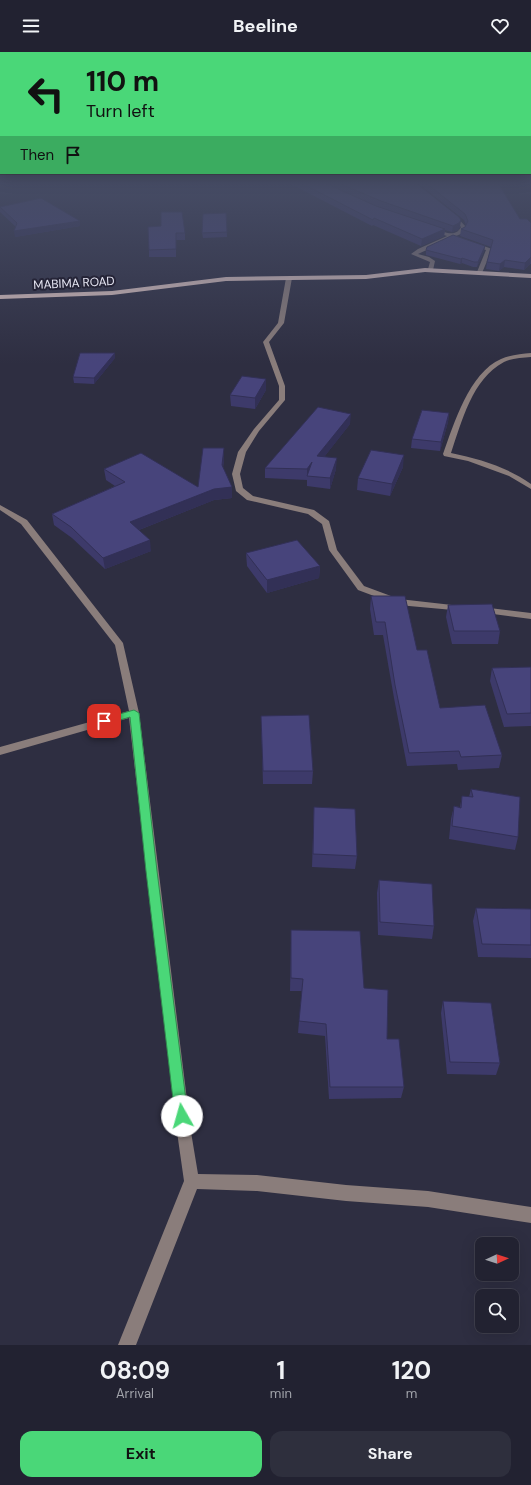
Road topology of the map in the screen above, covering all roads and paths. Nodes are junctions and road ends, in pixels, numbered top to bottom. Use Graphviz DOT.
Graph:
graph roads {
  1 [pos="435,243"];
  2 [pos="472,243"];
  3 [pos="431,269"];
  4 [pos="480,272"];
  5 [pos="531,276"];
  6 [pos="288,278"];
  7 [pos="0,297"];
  8 [pos="531,355"];
  9 [pos="531,487"];
  10 [pos="0,507"];
  11 [pos="531,616"];
  12 [pos="134,713"];
  13 [pos="0,751"];
  14 [pos="192,1181"];
  15 [pos="531,1215"];
  16 [pos="127,1345"];
  1 -- 3 [label="street"];
  2 -- 4 [label="street"];
  3 -- 4 [label="main road, MABIMA ROAD"];
  3 -- 6 [label="main road, MABIMA ROAD"];
  4 -- 5 [label="main road, MABIMA ROAD"];
  6 -- 7 [label="main road, MABIMA ROAD"];
  6 -- 11 [label="street"];
  8 -- 9 [label="street"];
  10 -- 12 [label="street"];
  12 -- 13 [label="street"];
  12 -- 14 [label="street"];
  14 -- 15 [label="street"];
  14 -- 16 [label="street"];
}
